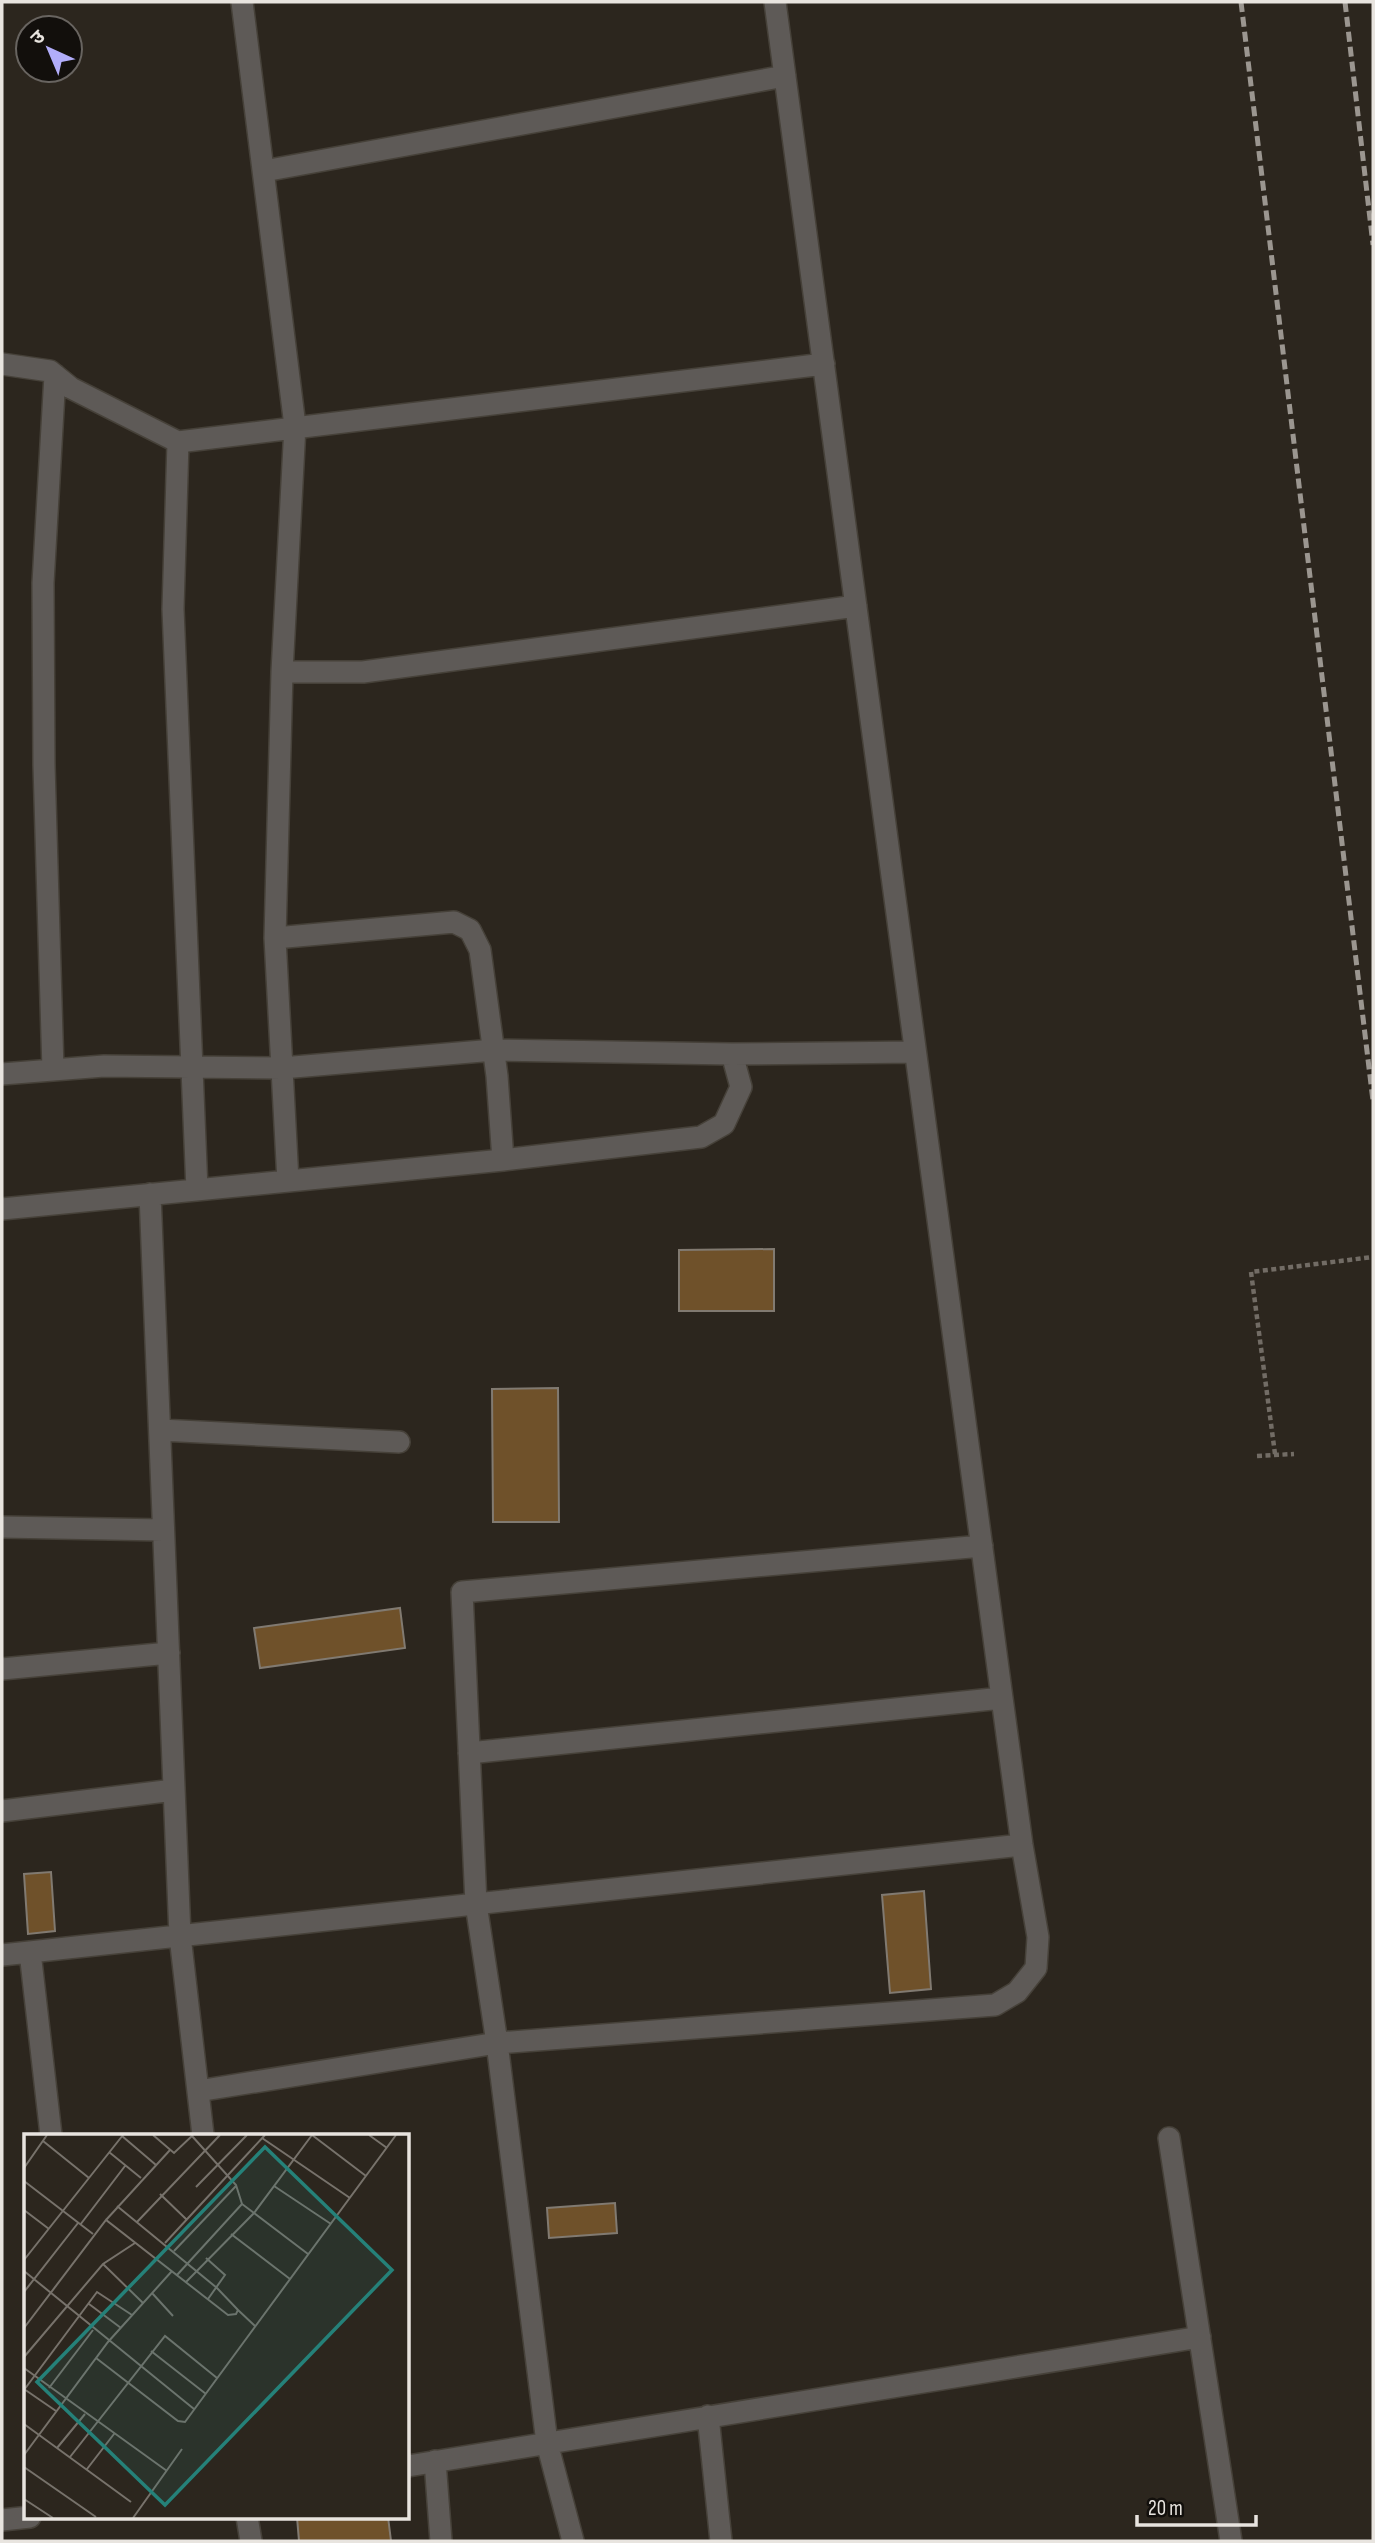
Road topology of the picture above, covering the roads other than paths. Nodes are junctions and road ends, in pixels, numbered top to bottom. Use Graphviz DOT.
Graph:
graph roads {
  1 [pos="242,2"];
  2 [pos="775,2"];
  3 [pos="785,76"];
  4 [pos="264,171"];
  5 [pos="2,364"];
  6 [pos="824,364"];
  7 [pos="55,375"];
  8 [pos="295,426"];
  9 [pos="178,442"];
  10 [pos="856,606"];
  11 [pos="282,673"];
  12 [pos="275,938"];
  13 [pos="494,1050"];
  14 [pos="915,1052"];
  15 [pos="732,1054"];
  16 [pos="191,1066"];
  17 [pos="282,1068"];
  18 [pos="53,1070"];
  19 [pos="2,1074"];
  20 [pos="503,1160"];
  21 [pos="288,1181"];
  22 [pos="197,1190"];
  23 [pos="150,1194"];
  24 [pos="2,1209"];
  25 [pos="160,1430"];
  26 [pos="399,1441"];
  27 [pos="2,1528"];
  28 [pos="163,1530"];
  29 [pos="982,1546"];
  30 [pos="169,1653"];
  31 [pos="2,1669"];
  32 [pos="1002,1698"];
  33 [pos="470,1753"];
  34 [pos="174,1790"];
  35 [pos="2,1811"];
  36 [pos="1022,1845"];
  37 [pos="476,1904"];
  38 [pos="180,1936"];
  39 [pos="30,1952"];
  40 [pos="2,1955"];
  41 [pos="497,2043"];
  42 [pos="198,2091"];
  43 [pos="51,2134"];
  44 [pos="202,2134"];
  45 [pos="1169,2138"];
  46 [pos="1200,2337"];
  47 [pos="708,2416"];
  48 [pos="547,2443"];
  49 [pos="435,2461"];
  50 [pos="410,2466"];
  51 [pos="24,2518"];
  52 [pos="247,2518"];
  53 [pos="2,2520"];
  54 [pos="251,2541"];
  55 [pos="442,2541"];
  56 [pos="573,2541"];
  57 [pos="721,2541"];
  58 [pos="1231,2541"];
  1 -- 4 [label="street"];
  2 -- 3 [label="street"];
  3 -- 4 [label="street"];
  3 -- 6 [label="street"];
  4 -- 8 [label="street"];
  5 -- 7 [label="street"];
  6 -- 8 [label="street"];
  6 -- 10 [label="street"];
  7 -- 9 [label="street"];
  7 -- 18 [label="street"];
  8 -- 9 [label="street"];
  8 -- 11 [label="street"];
  9 -- 16 [label="street"];
  10 -- 11 [label="street"];
  10 -- 14 [label="street"];
  11 -- 12 [label="street"];
  12 -- 13 [label="street"];
  12 -- 17 [label="street"];
  13 -- 15 [label="street"];
  13 -- 17 [label="street"];
  13 -- 20 [label="street"];
  14 -- 15 [label="street"];
  14 -- 29 [label="street"];
  15 -- 20 [label="street"];
  16 -- 17 [label="street"];
  16 -- 18 [label="street"];
  16 -- 22 [label="street"];
  17 -- 21 [label="street"];
  18 -- 19 [label="street"];
  20 -- 21 [label="street"];
  21 -- 22 [label="street"];
  22 -- 23 [label="street"];
  23 -- 24 [label="street"];
  23 -- 25 [label="street"];
  25 -- 26 [label="street"];
  25 -- 28 [label="street"];
  27 -- 28 [label="street"];
  28 -- 30 [label="street"];
  29 -- 32 [label="street"];
  29 -- 33 [label="street"];
  30 -- 31 [label="street"];
  30 -- 34 [label="street"];
  32 -- 33 [label="street"];
  32 -- 36 [label="street"];
  33 -- 37 [label="street"];
  34 -- 35 [label="street"];
  34 -- 38 [label="street"];
  36 -- 37 [label="street"];
  36 -- 41 [label="street"];
  37 -- 38 [label="street"];
  37 -- 41 [label="street"];
  38 -- 39 [label="street"];
  38 -- 42 [label="street"];
  39 -- 40 [label="street"];
  39 -- 43 [label="street"];
  41 -- 42 [label="street"];
  41 -- 48 [label="street"];
  42 -- 44 [label="street"];
  45 -- 46 [label="street"];
  46 -- 47 [label="street"];
  46 -- 58 [label="street"];
  47 -- 48 [label="street"];
  47 -- 57 [label="street"];
  48 -- 49 [label="street"];
  48 -- 56 [label="street"];
  49 -- 50 [label="street"];
  49 -- 55 [label="street"];
  51 -- 53 [label="street"];
  52 -- 54 [label="street"];
}
